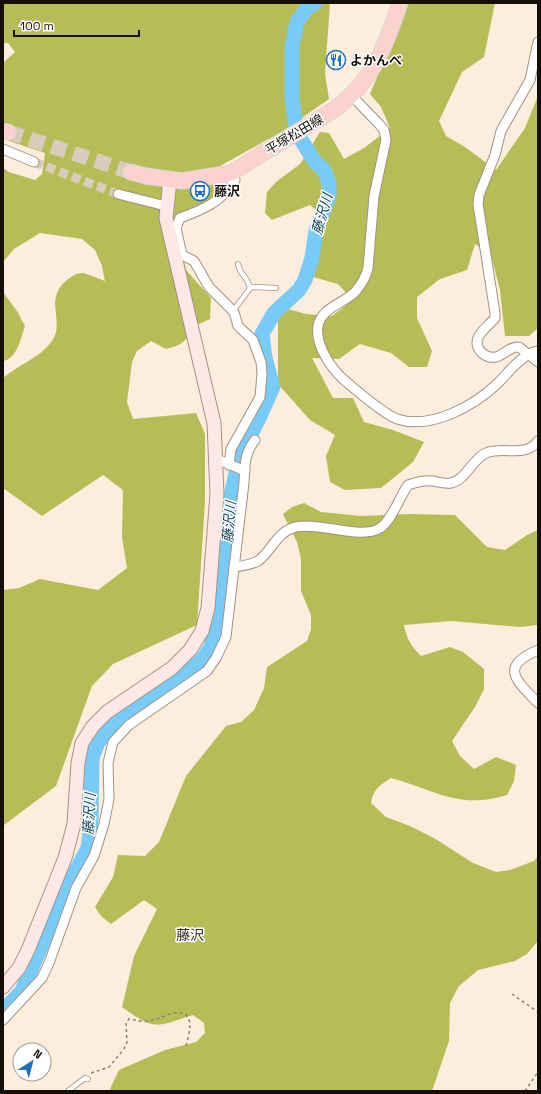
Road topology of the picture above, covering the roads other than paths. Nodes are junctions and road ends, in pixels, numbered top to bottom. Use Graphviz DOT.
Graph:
graph roads {
  1 [pos="400,3"];
  2 [pos="538,42"];
  3 [pos="352,96"];
  4 [pos="3,149"];
  5 [pos="34,162"];
  6 [pos="131,172"];
  7 [pos="231,173"];
  8 [pos="170,180"];
  9 [pos="118,194"];
  10 [pos="166,206"];
  11 [pos="238,264"];
  12 [pos="250,288"];
  13 [pos="276,288"];
  14 [pos="233,311"];
  15 [pos="538,351"];
  16 [pos="528,355"];
  17 [pos="538,362"];
  18 [pos="254,440"];
  19 [pos="538,440"];
  20 [pos="217,459"];
  21 [pos="229,465"];
  22 [pos="245,471"];
  23 [pos="234,567"];
  24 [pos="538,650"];
  25 [pos="538,703"];
  26 [pos="3,987"];
  27 [pos="3,1020"];
  28 [pos="88,1079"];
  29 [pos="68,1091"];
  1 -- 3 [label="main road, 平塚松田線"];
  2 -- 16 [label="street"];
  3 -- 7 [label="main road, 平塚松田線"];
  3 -- 16 [label="street"];
  4 -- 5 [label="street"];
  6 -- 8 [label="main road, 平塚松田線"];
  7 -- 8 [label="main road, 平塚松田線"];
  7 -- 14 [label="street"];
  8 -- 10 [label="street"];
  9 -- 10 [label="street"];
  10 -- 20 [label="street"];
  11 -- 12 [label="lane"];
  12 -- 13 [label="lane"];
  12 -- 14 [label="lane"];
  14 -- 21 [label="street"];
  15 -- 16 [label="street"];
  16 -- 17 [label="street"];
  18 -- 22 [label="street"];
  19 -- 23 [label="street"];
  20 -- 21 [label="street"];
  20 -- 26 [label="street"];
  21 -- 22 [label="street"];
  22 -- 23 [label="street"];
  23 -- 27 [label="street"];
  24 -- 25 [label="street"];
  28 -- 29 [label="lane"];
}
